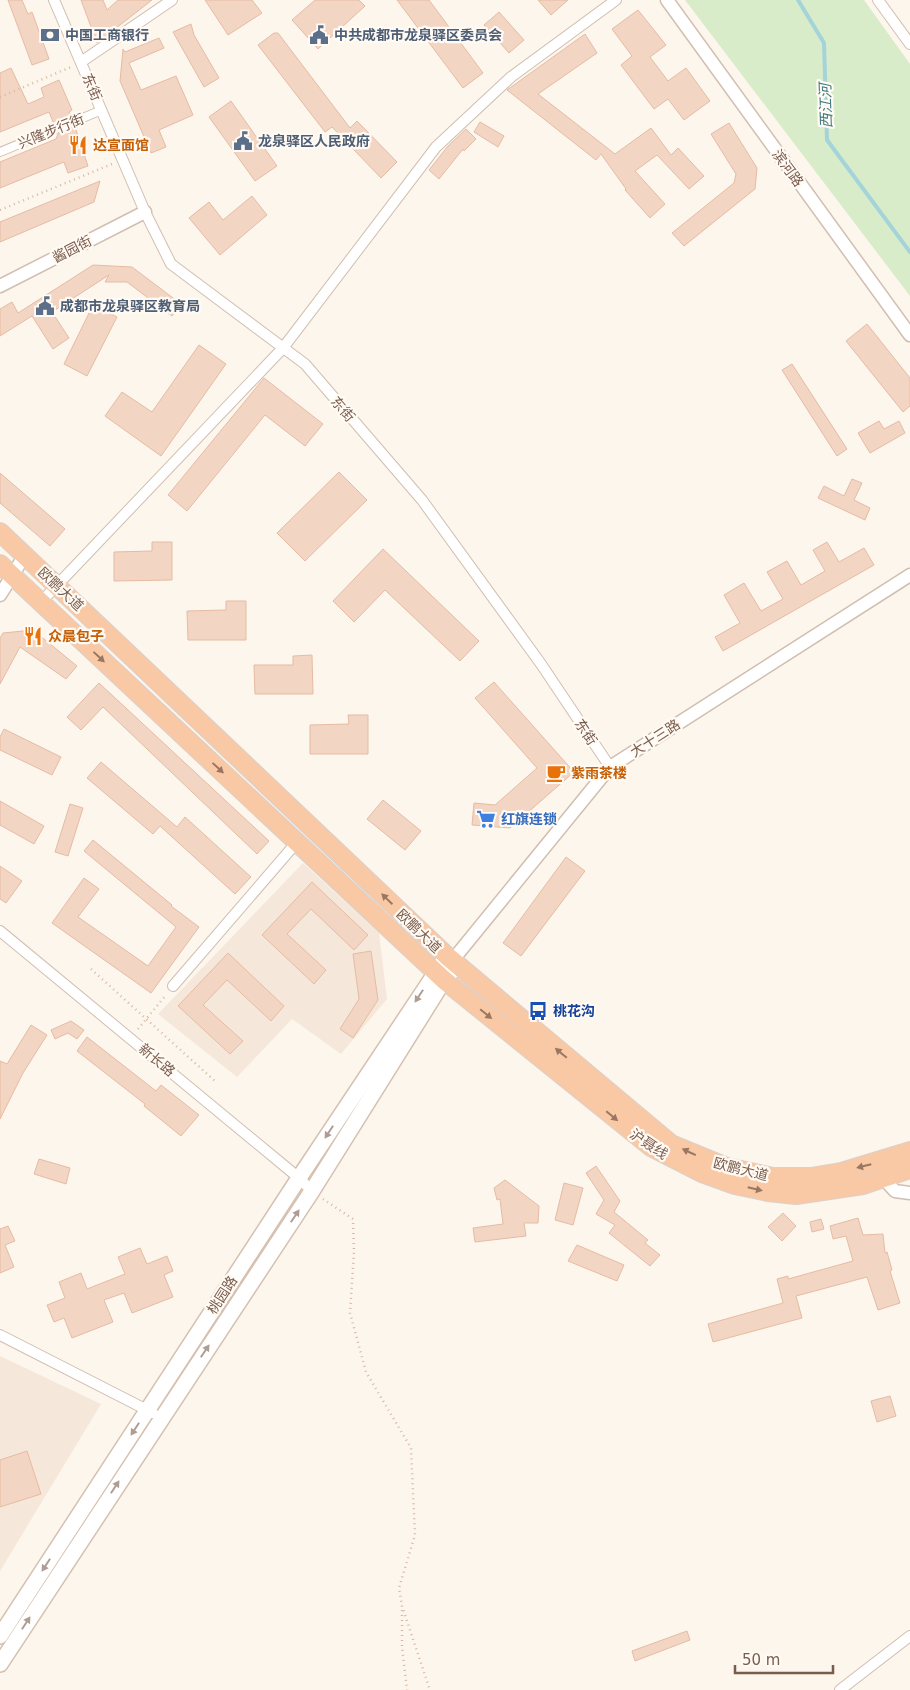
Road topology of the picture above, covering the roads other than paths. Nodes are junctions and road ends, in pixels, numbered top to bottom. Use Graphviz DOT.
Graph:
graph roads {
  1 [pos="54,0"];
  2 [pos="172,0"];
  3 [pos="616,0"];
  4 [pos="667,0"];
  5 [pos="878,0"];
  6 [pos="910,44"];
  7 [pos="81,62"];
  8 [pos="102,110"];
  9 [pos="0,152"];
  10 [pos="145,212"];
  11 [pos="0,286"];
  12 [pos="910,335"];
  13 [pos="283,348"];
  14 [pos="0,532"];
  15 [pos="24,555"];
  16 [pos="6,569"];
  17 [pos="910,575"];
  18 [pos="56,584"];
  19 [pos="0,595"];
  20 [pos="41,602"];
  21 [pos="610,767"];
  22 [pos="297,842"];
  23 [pos="0,931"];
  24 [pos="452,961"];
  25 [pos="440,976"];
  26 [pos="173,986"];
  27 [pos="910,1151"];
  28 [pos="910,1169"];
  29 [pos="299,1178"];
  30 [pos="883,1178"];
  31 [pos="312,1191"];
  32 [pos="910,1193"];
  33 [pos="0,1335"];
  34 [pos="154,1413"];
  35 [pos="0,1636"];
  36 [pos="910,1636"];
  37 [pos="0,1664"];
  38 [pos="840,1690"];
  1 -- 7 [label="street, 东街"];
  2 -- 7 [label="street"];
  3 -- 13 [label="street"];
  4 -- 12 [label="street, 滨河路"];
  5 -- 6 [label="street"];
  7 -- 8 [label="street, 东街"];
  8 -- 9 [label="street, 兴隆步行街"];
  8 -- 10 [label="street, 东街"];
  10 -- 11 [label="street, 酱园街"];
  10 -- 13 [label="street, 东街"];
  13 -- 18 [label="street"];
  13 -- 21 [label="street, 东街"];
  14 -- 15 [label="highway, 欧鹏大道"];
  15 -- 16 [label="street"];
  15 -- 18 [label="highway, 欧鹏大道"];
  16 -- 19 [label="street"];
  16 -- 20 [label="highway, 欧鹏大道"];
  17 -- 21 [label="street, 大十三路"];
  18 -- 20 [label="street"];
  24 -- 18 [label="highway, 欧鹏大道, one-way"];
  20 -- 22 [label="highway, 欧鹏大道, one-way"];
  21 -- 24 [label="street, 大十三路"];
  22 -- 25 [label="highway, 欧鹏大道"];
  22 -- 26 [label="street"];
  23 -- 29 [label="street, 新长路"];
  24 -- 25 [label="main road, 桃园路"];
  27 -- 24 [label="highway, 欧鹏大道, one-way"];
  25 -- 29 [label="main road, 桃园路, one-way"];
  25 -- 30 [label="highway, 沪聂线, one-way"];
  25 -- 31 [label="main road"];
  28 -- 30 [label="highway, 沪聂线"];
  29 -- 31 [label="street, 新长路"];
  29 -- 34 [label="main road, 桃园路"];
  30 -- 32 [label="street"];
  34 -- 31 [label="main road, one-way"];
  33 -- 34 [label="street"];
  34 -- 35 [label="main road, 桃园路, one-way"];
  37 -- 34 [label="main road, one-way"];
  36 -- 38 [label="street"];
}
